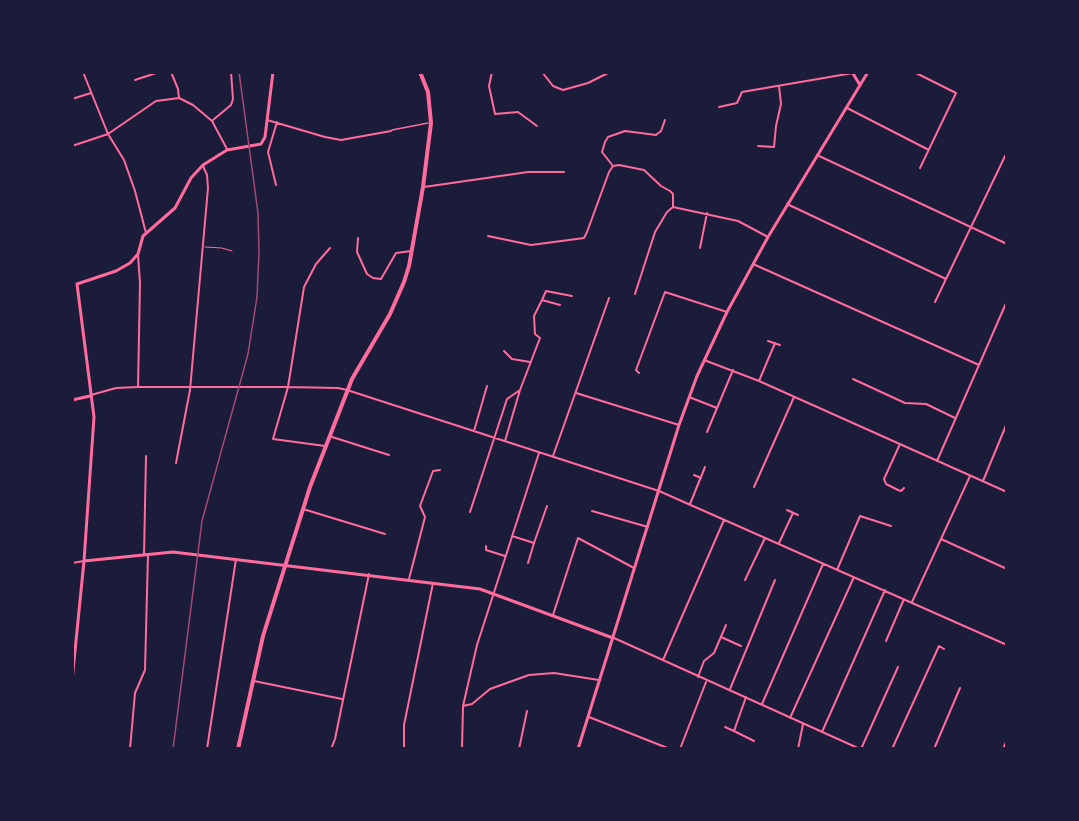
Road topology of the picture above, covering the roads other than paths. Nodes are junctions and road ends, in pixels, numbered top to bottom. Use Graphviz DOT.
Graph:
graph roads {
  1 [pos="82,72"];
  2 [pos="159,72"];
  3 [pos="171,72"];
  4 [pos="231,72"];
  5 [pos="273,72"];
  6 [pos="420,72"];
  7 [pos="492,72"];
  8 [pos="542,72"];
  9 [pos="610,72"];
  10 [pos="852,72"];
  11 [pos="868,72"];
  12 [pos="914,72"];
  13 [pos="135,80"];
  14 [pos="860,85"];
  15 [pos="779,86"];
  16 [pos="91,93"];
  17 [pos="179,98"];
  18 [pos="72,99"];
  19 [pos="719,107"];
  20 [pos="847,108"];
  21 [pos="495,114"];
  22 [pos="488,117"];
  23 [pos="267,120"];
  24 [pos="665,120"];
  25 [pos="212,121"];
  26 [pos="277,122"];
  27 [pos="431,123"];
  28 [pos="537,126"];
  29 [pos="391,130"];
  30 [pos="108,134"];
  31 [pos="654,135"];
  32 [pos="654,141"];
  33 [pos="72,146"];
  34 [pos="758,146"];
  35 [pos="227,150"];
  36 [pos="928,150"];
  37 [pos="1007,152"];
  38 [pos="817,155"];
  39 [pos="203,165"];
  40 [pos="613,166"];
  41 [pos="920,168"];
  42 [pos="564,172"];
  43 [pos="276,185"];
  44 [pos="423,187"];
  45 [pos="787,204"];
  46 [pos="673,207"];
  47 [pos="707,213"];
  48 [pos="971,227"];
  49 [pos="146,233"];
  50 [pos="488,236"];
  51 [pos="358,237"];
  52 [pos="768,237"];
  53 [pos="1007,244"];
  54 [pos="202,247"];
  55 [pos="330,248"];
  56 [pos="700,249"];
  57 [pos="232,251"];
  58 [pos="412,251"];
  59 [pos="138,254"];
  60 [pos="753,264"];
  61 [pos="946,279"];
  62 [pos="74,284"];
  63 [pos="635,294"];
  64 [pos="572,296"];
  65 [pos="609,298"];
  66 [pos="542,300"];
  67 [pos="1007,301"];
  68 [pos="935,302"];
  69 [pos="560,305"];
  70 [pos="727,312"];
  71 [pos="768,341"];
  72 [pos="775,344"];
  73 [pos="780,345"];
  74 [pos="504,351"];
  75 [pos="704,360"];
  76 [pos="530,362"];
  77 [pos="979,366"];
  78 [pos="733,370"];
  79 [pos="635,371"];
  80 [pos="853,379"];
  81 [pos="759,381"];
  82 [pos="487,386"];
  83 [pos="138,387"];
  84 [pos="190,387"];
  85 [pos="288,387"];
  86 [pos="347,390"];
  87 [pos="520,390"];
  88 [pos="576,393"];
  89 [pos="90,396"];
  90 [pos="689,397"];
  91 [pos="794,397"];
  92 [pos="72,400"];
  93 [pos="717,408"];
  94 [pos="955,418"];
  95 [pos="1007,423"];
  96 [pos="679,424"];
  97 [pos="474,431"];
  98 [pos="707,432"];
  99 [pos="329,436"];
  100 [pos="494,438"];
  101 [pos="505,441"];
  102 [pos="900,444"];
  103 [pos="326,446"];
  104 [pos="539,453"];
  105 [pos="389,455"];
  106 [pos="146,456"];
  107 [pos="553,456"];
  108 [pos="937,461"];
  109 [pos="176,463"];
  110 [pos="705,467"];
  111 [pos="440,470"];
  112 [pos="694,475"];
  113 [pos="970,476"];
  114 [pos="701,478"];
  115 [pos="983,481"];
  116 [pos="754,487"];
  117 [pos="904,488"];
  118 [pos="659,491"];
  119 [pos="1007,492"];
  120 [pos="690,504"];
  121 [pos="547,506"];
  122 [pos="303,508"];
  123 [pos="787,510"];
  124 [pos="592,511"];
  125 [pos="470,512"];
  126 [pos="793,513"];
  127 [pos="798,514"];
  128 [pos="724,520"];
  129 [pos="648,526"];
  130 [pos="891,526"];
  131 [pos="386,534"];
  132 [pos="512,536"];
  133 [pos="765,538"];
  134 [pos="941,539"];
  135 [pos="534,543"];
  136 [pos="779,543"];
  137 [pos="486,546"];
  138 [pos="146,555"];
  139 [pos="505,556"];
  140 [pos="236,560"];
  141 [pos="84,561"];
  142 [pos="72,563"];
  143 [pos="528,563"];
  144 [pos="823,564"];
  145 [pos="285,565"];
  146 [pos="635,568"];
  147 [pos="1007,568"];
  148 [pos="837,570"];
  149 [pos="369,574"];
  150 [pos="854,577"];
  151 [pos="409,579"];
  152 [pos="747,579"];
  153 [pos="775,580"];
  154 [pos="433,583"];
  155 [pos="885,590"];
  156 [pos="493,592"];
  157 [pos="904,599"];
  158 [pos="912,603"];
  159 [pos="553,615"];
  160 [pos="726,625"];
  161 [pos="721,637"];
  162 [pos="613,638"];
  163 [pos="886,641"];
  164 [pos="1007,645"];
  165 [pos="741,646"];
  166 [pos="944,649"];
  167 [pos="663,660"];
  168 [pos="898,667"];
  169 [pos="698,677"];
  170 [pos="601,680"];
  171 [pos="72,681"];
  172 [pos="254,681"];
  173 [pos="706,681"];
  174 [pos="960,688"];
  175 [pos="730,689"];
  176 [pos="746,697"];
  177 [pos="343,699"];
  178 [pos="762,704"];
  179 [pos="463,706"];
  180 [pos="528,711"];
  181 [pos="588,717"];
  182 [pos="790,718"];
  183 [pos="803,724"];
  184 [pos="725,727"];
  185 [pos="734,731"];
  186 [pos="822,732"];
  187 [pos="1007,740"];
  188 [pos="754,741"];
  189 [pos="332,748"];
  190 [pos="130,749"];
  191 [pos="207,749"];
  192 [pos="238,749"];
  193 [pos="337,749"];
  194 [pos="404,749"];
  195 [pos="462,749"];
  196 [pos="519,749"];
  197 [pos="578,749"];
  198 [pos="670,749"];
  199 [pos="680,749"];
  200 [pos="798,749"];
  201 [pos="860,749"];
  202 [pos="892,749"];
  203 [pos="934,749"];
  204 [pos="1003,749"];
  1 -- 16 [label="street"];
  2 -- 13 [label="street"];
  3 -- 17 [label="street"];
  4 -- 25 [label="street"];
  5 -- 23 [label="street"];
  6 -- 27 [label="highway"];
  7 -- 21 [label="street"];
  8 -- 9 [label="street"];
  10 -- 14 [label="street"];
  10 -- 15 [label="street"];
  11 -- 14 [label="street"];
  12 -- 36 [label="street"];
  14 -- 20 [label="street"];
  15 -- 19 [label="street"];
  15 -- 34 [label="street"];
  16 -- 18 [label="street"];
  16 -- 30 [label="street"];
  17 -- 25 [label="street"];
  17 -- 30 [label="street"];
  20 -- 36 [label="street"];
  20 -- 38 [label="street"];
  21 -- 22 [label="street"];
  21 -- 28 [label="street"];
  23 -- 26 [label="street"];
  23 -- 35 [label="street"];
  24 -- 31 [label="street"];
  25 -- 35 [label="street"];
  26 -- 29 [label="street"];
  26 -- 43 [label="street"];
  27 -- 29 [label="street"];
  27 -- 44 [label="highway"];
  30 -- 33 [label="street"];
  30 -- 49 [label="street"];
  31 -- 32 [label="street"];
  31 -- 40 [label="street"];
  35 -- 39 [label="street"];
  36 -- 41 [label="street"];
  37 -- 48 [label="street"];
  38 -- 45 [label="street"];
  38 -- 48 [label="street"];
  39 -- 49 [label="street"];
  39 -- 54 [label="street"];
  40 -- 46 [label="street"];
  40 -- 50 [label="street"];
  42 -- 44 [label="street"];
  44 -- 58 [label="highway"];
  45 -- 52 [label="street"];
  45 -- 61 [label="street"];
  46 -- 47 [label="street"];
  46 -- 63 [label="street"];
  47 -- 52 [label="street"];
  47 -- 56 [label="street"];
  48 -- 53 [label="street"];
  48 -- 61 [label="street"];
  49 -- 59 [label="street"];
  51 -- 58 [label="street"];
  52 -- 60 [label="street"];
  54 -- 57 [label="lane"];
  54 -- 84 [label="street"];
  55 -- 85 [label="street"];
  58 -- 86 [label="highway"];
  59 -- 62 [label="street"];
  59 -- 83 [label="street"];
  60 -- 70 [label="street"];
  60 -- 77 [label="street"];
  61 -- 68 [label="street"];
  62 -- 89 [label="street"];
  64 -- 66 [label="street"];
  65 -- 88 [label="street"];
  66 -- 69 [label="street"];
  66 -- 76 [label="street"];
  67 -- 77 [label="street"];
  70 -- 75 [label="street"];
  70 -- 79 [label="street"];
  71 -- 72 [label="street"];
  72 -- 73 [label="street"];
  72 -- 81 [label="street"];
  74 -- 76 [label="street"];
  75 -- 78 [label="street"];
  75 -- 90 [label="street"];
  76 -- 87 [label="street"];
  77 -- 94 [label="street"];
  78 -- 81 [label="street"];
  78 -- 93 [label="street"];
  80 -- 94 [label="street"];
  81 -- 91 [label="street"];
  82 -- 97 [label="street"];
  83 -- 84 [label="street"];
  83 -- 89 [label="street"];
  84 -- 85 [label="street"];
  84 -- 109 [label="street"];
  85 -- 86 [label="street"];
  85 -- 103 [label="street"];
  86 -- 97 [label="street"];
  86 -- 99 [label="highway"];
  87 -- 100 [label="street"];
  87 -- 101 [label="street"];
  88 -- 96 [label="street"];
  88 -- 107 [label="street"];
  89 -- 92 [label="street"];
  89 -- 141 [label="street"];
  90 -- 93 [label="street"];
  90 -- 96 [label="street"];
  91 -- 102 [label="street"];
  91 -- 116 [label="street"];
  93 -- 98 [label="street"];
  94 -- 108 [label="street"];
  95 -- 115 [label="street"];
  96 -- 118 [label="street"];
  97 -- 100 [label="street"];
  99 -- 103 [label="highway"];
  99 -- 105 [label="street"];
  100 -- 101 [label="street"];
  100 -- 125 [label="street"];
  101 -- 104 [label="street"];
  102 -- 108 [label="street"];
  102 -- 117 [label="street"];
  103 -- 122 [label="highway"];
  104 -- 107 [label="street"];
  104 -- 132 [label="street"];
  106 -- 138 [label="street"];
  107 -- 118 [label="street"];
  108 -- 113 [label="street"];
  110 -- 114 [label="street"];
  111 -- 151 [label="street"];
  112 -- 114 [label="street"];
  113 -- 115 [label="street"];
  113 -- 134 [label="street"];
  114 -- 120 [label="street"];
  115 -- 119 [label="street"];
  118 -- 120 [label="street"];
  118 -- 129 [label="street"];
  120 -- 128 [label="street"];
  121 -- 135 [label="street"];
  122 -- 131 [label="street"];
  122 -- 145 [label="highway"];
  123 -- 126 [label="street"];
  124 -- 129 [label="street"];
  126 -- 127 [label="street"];
  126 -- 136 [label="street"];
  128 -- 133 [label="street"];
  128 -- 167 [label="street"];
  129 -- 146 [label="street"];
  130 -- 148 [label="street"];
  132 -- 135 [label="street"];
  132 -- 139 [label="street"];
  133 -- 136 [label="street"];
  133 -- 152 [label="street"];
  134 -- 147 [label="street"];
  134 -- 158 [label="street"];
  135 -- 143 [label="street"];
  136 -- 144 [label="street"];
  137 -- 139 [label="street"];
  138 -- 140 [label="street"];
  138 -- 141 [label="street"];
  138 -- 190 [label="street"];
  139 -- 156 [label="street"];
  140 -- 145 [label="street"];
  140 -- 191 [label="street"];
  141 -- 142 [label="street"];
  141 -- 171 [label="street"];
  144 -- 148 [label="street"];
  144 -- 178 [label="street"];
  145 -- 149 [label="street"];
  145 -- 172 [label="highway"];
  146 -- 159 [label="street"];
  146 -- 162 [label="street"];
  148 -- 150 [label="street"];
  149 -- 151 [label="street"];
  149 -- 177 [label="street"];
  150 -- 155 [label="street"];
  150 -- 182 [label="street"];
  151 -- 154 [label="street"];
  153 -- 175 [label="street"];
  154 -- 156 [label="street"];
  154 -- 194 [label="street"];
  155 -- 157 [label="street"];
  155 -- 186 [label="street"];
  156 -- 159 [label="street"];
  156 -- 179 [label="street"];
  157 -- 158 [label="street"];
  157 -- 163 [label="street"];
  158 -- 164 [label="street"];
  159 -- 162 [label="street"];
  160 -- 161 [label="street"];
  161 -- 165 [label="street"];
  161 -- 169 [label="street"];
  162 -- 167 [label="street"];
  162 -- 170 [label="street"];
  166 -- 202 [label="street"];
  167 -- 169 [label="street"];
  168 -- 201 [label="street"];
  169 -- 173 [label="street"];
  170 -- 179 [label="street"];
  170 -- 181 [label="street"];
  172 -- 177 [label="street"];
  172 -- 192 [label="highway"];
  173 -- 175 [label="street"];
  173 -- 199 [label="street"];
  174 -- 203 [label="street"];
  175 -- 176 [label="street"];
  176 -- 178 [label="street"];
  176 -- 185 [label="street"];
  177 -- 189 [label="street"];
  178 -- 182 [label="street"];
  179 -- 195 [label="street"];
  180 -- 196 [label="street"];
  181 -- 197 [label="street"];
  181 -- 198 [label="street"];
  182 -- 183 [label="street"];
  183 -- 186 [label="street"];
  183 -- 200 [label="street"];
  184 -- 185 [label="street"];
  185 -- 188 [label="street"];
  186 -- 201 [label="street"];
  187 -- 204 [label="street"];
  189 -- 193 [label="street"];
}
